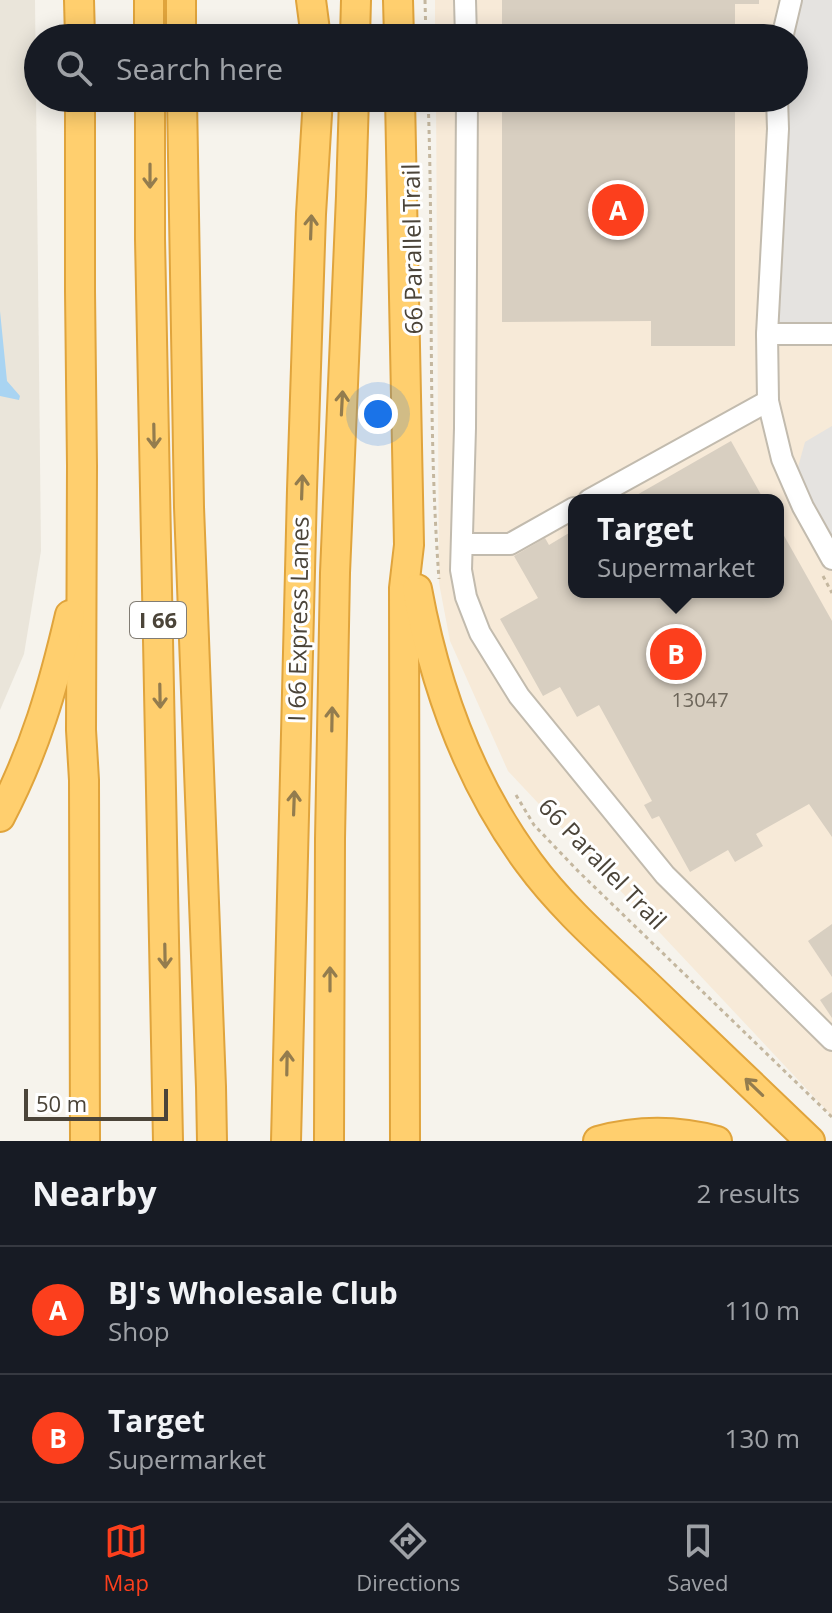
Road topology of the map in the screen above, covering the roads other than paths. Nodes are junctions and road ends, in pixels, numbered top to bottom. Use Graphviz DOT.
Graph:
graph roads {
  1 [pos="79,0"];
  2 [pos="149,0"];
  3 [pos="181,0"];
  4 [pos="311,0"];
  5 [pos="321,0"];
  6 [pos="356,0"];
  7 [pos="398,0"];
  8 [pos="465,0"];
  9 [pos="791,0"];
  10 [pos="80,24"];
  11 [pos="149,24"];
  12 [pos="181,24"];
  13 [pos="315,24"];
  14 [pos="319,24"];
  15 [pos="355,24"];
  16 [pos="399,24"];
  17 [pos="466,24"];
  18 [pos="785,24"];
  19 [pos="80,112"];
  20 [pos="150,112"];
  21 [pos="182,112"];
  22 [pos="317,112"];
  23 [pos="354,112"];
  24 [pos="400,112"];
  25 [pos="467,112"];
  26 [pos="777,112"];
  27 [pos="767,334"];
  28 [pos="832,334"];
  29 [pos="768,401"];
  30 [pos="600,494"];
  31 [pos="568,511"];
  32 [pos="82,531"];
  33 [pos="462,544"];
  34 [pos="409,545"];
  35 [pos="832,559"];
  36 [pos="0,817"];
  37 [pos="832,1040"];
  38 [pos="85,1141"];
  39 [pos="168,1141"];
  40 [pos="212,1141"];
  41 [pos="286,1141"];
  42 [pos="329,1141"];
  43 [pos="405,1141"];
  44 [pos="598,1141"];
  45 [pos="717,1141"];
  46 [pos="810,1141"];
  1 -- 10 [label="highway"];
  2 -- 11 [label="highway"];
  3 -- 12 [label="highway"];
  4 -- 13 [label="highway"];
  5 -- 14 [label="highway"];
  6 -- 15 [label="highway"];
  7 -- 16 [label="highway"];
  8 -- 17 [label="lane"];
  9 -- 18 [label="lane"];
  19 -- 32 [label="highway"];
  20 -- 39 [label="highway, I 66, one-way"];
  21 -- 40 [label="highway"];
  41 -- 22 [label="highway, I 66 Express Lanes, one-way"];
  42 -- 23 [label="highway, one-way"];
  24 -- 34 [label="highway"];
  25 -- 33 [label="lane"];
  26 -- 27 [label="lane"];
  27 -- 28 [label="lane"];
  27 -- 29 [label="lane"];
  29 -- 30 [label="lane"];
  29 -- 35 [label="lane"];
  31 -- 33 [label="lane"];
  32 -- 36 [label="highway"];
  32 -- 38 [label="highway"];
  33 -- 37 [label="lane"];
  34 -- 43 [label="highway"];
  46 -- 34 [label="highway, one-way"];
  44 -- 45 [label="highway"];
}
